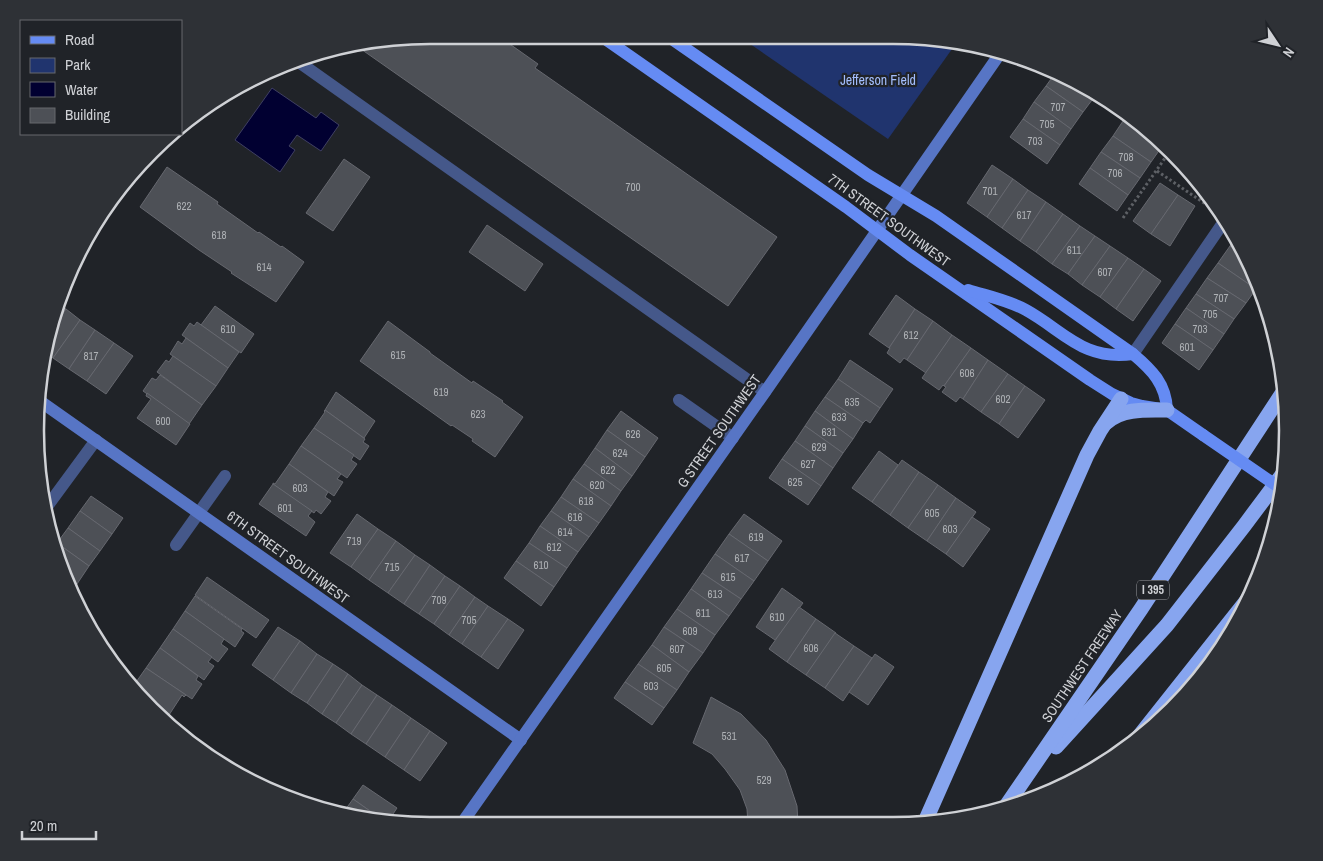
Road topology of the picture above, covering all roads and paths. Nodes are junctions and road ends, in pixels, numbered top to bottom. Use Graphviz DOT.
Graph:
graph roads {
  1 [pos="612,44"];
  2 [pos="679,44"];
  3 [pos="997,58"];
  4 [pos="303,65"];
  5 [pos="1166,157"];
  6 [pos="1156,171"];
  7 [pos="901,196"];
  8 [pos="1205,204"];
  9 [pos="1123,218"];
  10 [pos="1220,226"];
  11 [pos="877,230"];
  12 [pos="954,285"];
  13 [pos="1132,354"];
  14 [pos="765,392"];
  15 [pos="1121,399"];
  16 [pos="679,400"];
  17 [pos="1278,400"];
  18 [pos="45,405"];
  19 [pos="1167,410"];
  20 [pos="1104,425"];
  21 [pos="733,438"];
  22 [pos="96,440"];
  23 [pos="225,476"];
  24 [pos="1276,484"];
  25 [pos="1275,485"];
  26 [pos="50,502"];
  27 [pos="199,512"];
  28 [pos="176,545"];
  29 [pos="1220,635"];
  30 [pos="1204,659"];
  31 [pos="1190,674"];
  32 [pos="1164,706"];
  33 [pos="521,740"];
  34 [pos="1018,788"];
  35 [pos="1011,799"];
  36 [pos="928,815"];
  37 [pos="466,817"];
  1 -- 11 [label="main road, 7TH STREET SOUTHWEST"];
  2 -- 7 [label="main road, 7TH STREET SOUTHWEST"];
  3 -- 7 [label="street, G STREET SOUTHWEST"];
  4 -- 14 [label="street"];
  5 -- 6 [label="path"];
  6 -- 8 [label="path"];
  6 -- 9 [label="path"];
  7 -- 11 [label="street, G STREET SOUTHWEST"];
  7 -- 13 [label="main road, 7TH STREET SOUTHWEST"];
  10 -- 13 [label="street"];
  11 -- 12 [label="main road, 7TH STREET SOUTHWEST"];
  11 -- 14 [label="street, G STREET SOUTHWEST"];
  12 -- 13 [label="main road"];
  12 -- 15 [label="main road, 7TH STREET SOUTHWEST"];
  13 -- 19 [label="main road, 7TH STREET SOUTHWEST"];
  14 -- 21 [label="street, G STREET SOUTHWEST"];
  15 -- 19 [label="main road, 7TH STREET SOUTHWEST"];
  15 -- 20 [label="highway"];
  16 -- 21 [label="street"];
  17 -- 34 [label="highway, SOUTHWEST FREEWAY / I 395"];
  18 -- 22 [label="street, 6TH STREET SOUTHWEST"];
  19 -- 20 [label="highway"];
  19 -- 25 [label="main road, 7TH STREET SOUTHWEST, bridge"];
  20 -- 36 [label="highway"];
  21 -- 33 [label="street, G STREET SOUTHWEST"];
  22 -- 26 [label="street"];
  22 -- 27 [label="street, 6TH STREET SOUTHWEST"];
  23 -- 27 [label="street"];
  24 -- 34 [label="highway"];
  27 -- 28 [label="street"];
  27 -- 33 [label="street, 6TH STREET SOUTHWEST"];
  29 -- 31 [label="highway"];
  30 -- 31 [label="highway"];
  31 -- 32 [label="highway"];
  33 -- 37 [label="street, G STREET SOUTHWEST"];
  34 -- 35 [label="highway, SOUTHWEST FREEWAY / I 395"];
}
